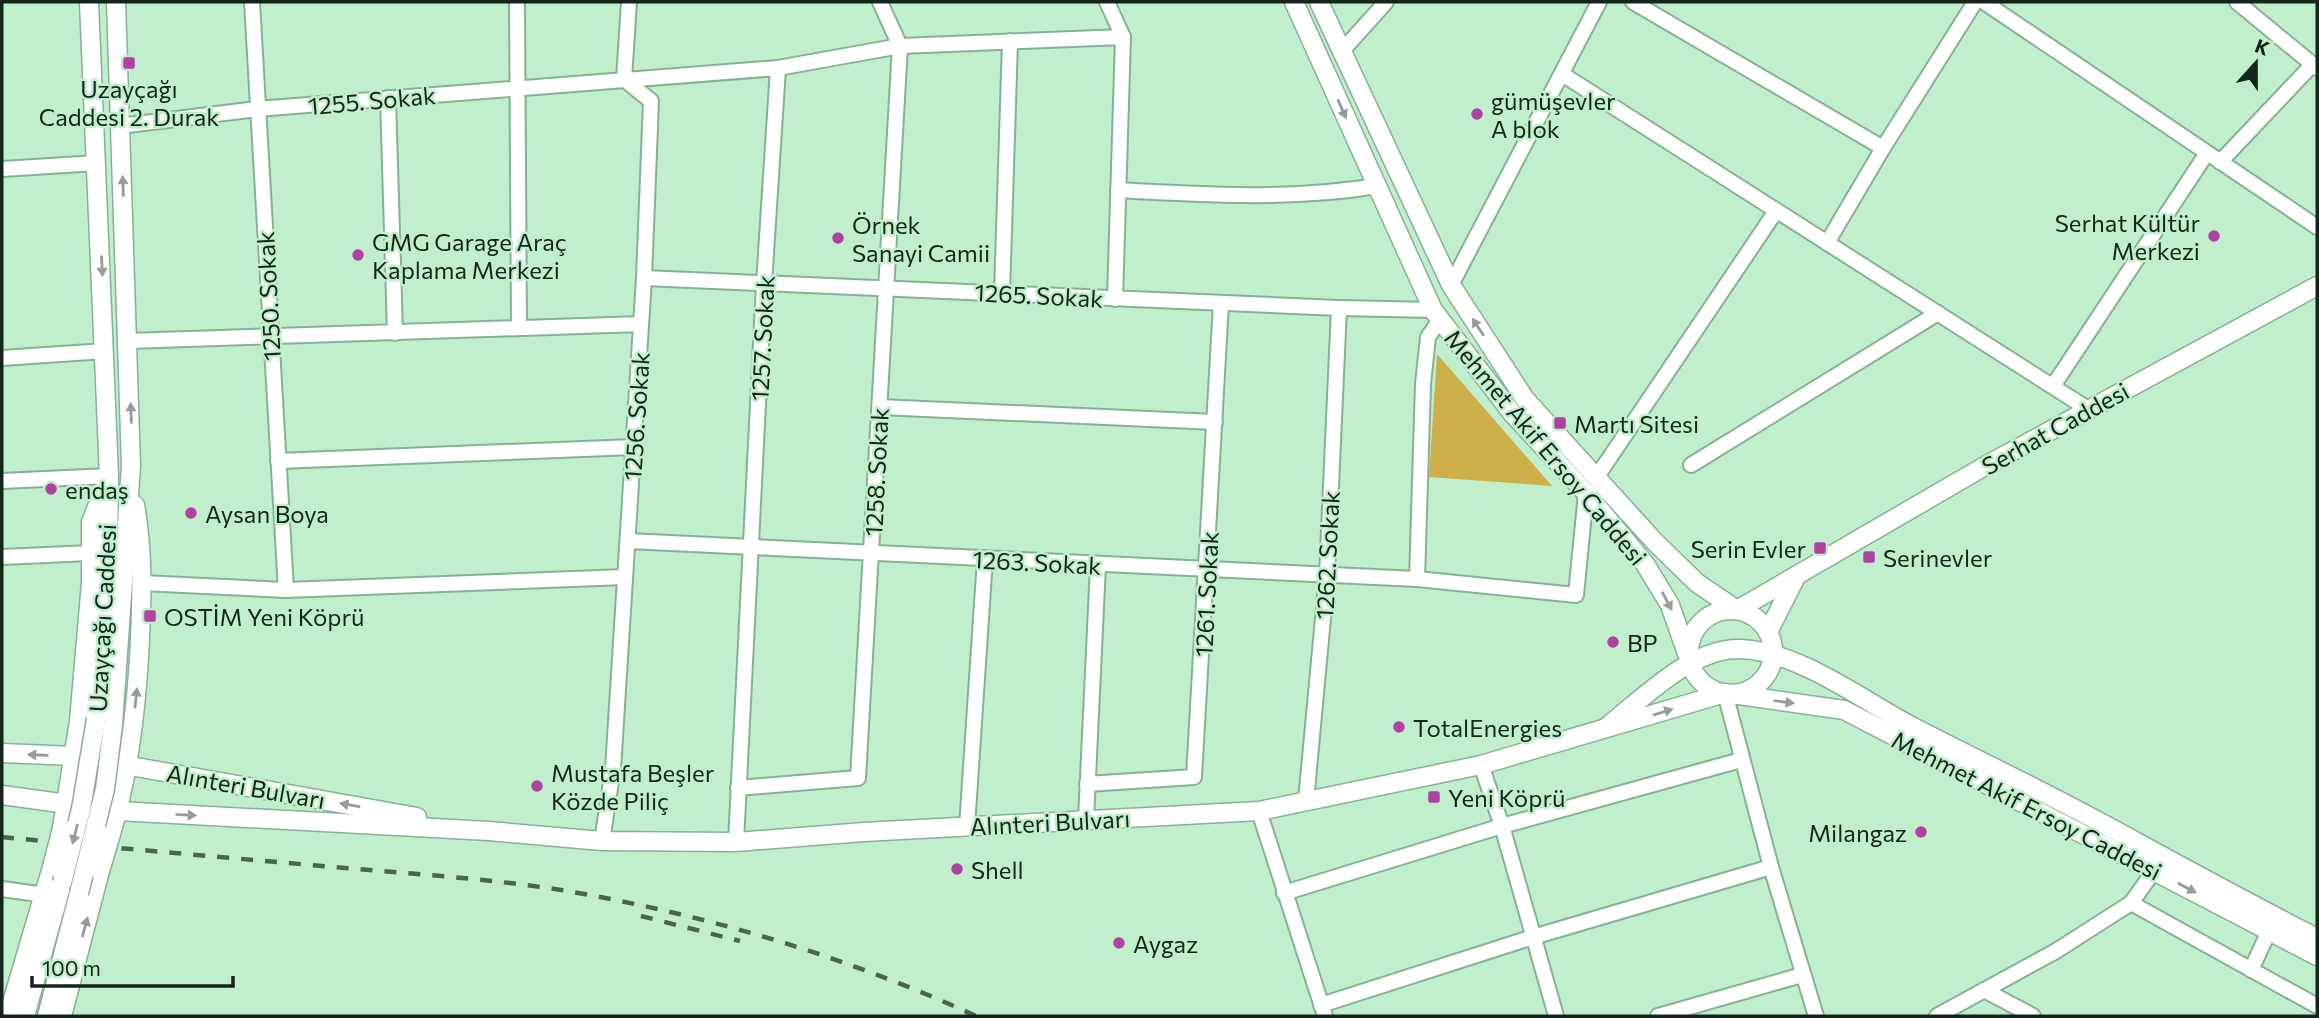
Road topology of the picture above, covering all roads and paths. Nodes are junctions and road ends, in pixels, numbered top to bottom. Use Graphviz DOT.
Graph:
graph roads {
  1 [pos="89,2"];
  2 [pos="116,2"];
  3 [pos="252,2"];
  4 [pos="517,2"];
  5 [pos="629,2"];
  6 [pos="880,2"];
  7 [pos="1107,2"];
  8 [pos="1294,2"];
  9 [pos="1318,2"];
  10 [pos="1386,2"];
  11 [pos="1599,2"];
  12 [pos="1633,2"];
  13 [pos="1975,2"];
  14 [pos="1984,2"];
  15 [pos="2237,2"];
  16 [pos="1123,37"];
  17 [pos="1010,41"];
  18 [pos="900,46"];
  19 [pos="1342,51"];
  20 [pos="1322,63"];
  21 [pos="2315,66"];
  22 [pos="778,68"];
  23 [pos="1562,74"];
  24 [pos="624,79"];
  25 [pos="517,88"];
  26 [pos="388,99"];
  27 [pos="257,110"];
  28 [pos="120,126"];
  29 [pos="1883,148"];
  30 [pos="2207,152"];
  31 [pos="2220,162"];
  32 [pos="97,163"];
  33 [pos="2,169"];
  34 [pos="1377,186"];
  35 [pos="1118,190"];
  36 [pos="1776,211"];
  37 [pos="2317,228"];
  38 [pos="1827,243"];
  39 [pos="644,278"];
  40 [pos="764,284"];
  41 [pos="1451,285"];
  42 [pos="2317,286"];
  43 [pos="887,289"];
  44 [pos="1002,294"];
  45 [pos="1115,299"];
  46 [pos="1221,303"];
  47 [pos="1339,308"];
  48 [pos="1938,313"];
  49 [pos="1437,315"];
  50 [pos="641,324"];
  51 [pos="519,328"];
  52 [pos="395,333"];
  53 [pos="271,337"];
  54 [pos="128,341"];
  55 [pos="105,351"];
  56 [pos="2,358"];
  57 [pos="2053,387"];
  58 [pos="880,407"];
  59 [pos="2088,409"];
  60 [pos="1215,422"];
  61 [pos="634,447"];
  62 [pos="278,461"];
  63 [pos="1691,465"];
  64 [pos="109,475"];
  65 [pos="2,481"];
  66 [pos="130,481"];
  67 [pos="1591,486"];
  68 [pos="628,541"];
  69 [pos="1655,542"];
  70 [pos="752,547"];
  71 [pos="90,553"];
  72 [pos="871,553"];
  73 [pos="1638,555"];
  74 [pos="2,557"];
  75 [pos="985,559"];
  76 [pos="1098,565"];
  77 [pos="1208,569"];
  78 [pos="1327,575"];
  79 [pos="1796,577"];
  80 [pos="625,578"];
  81 [pos="1417,579"];
  82 [pos="142,583"];
  83 [pos="286,590"];
  84 [pos="1737,610"];
  85 [pos="1768,632"];
  86 [pos="1773,654"];
  87 [pos="1690,662"];
  88 [pos="1813,671"];
  89 [pos="1725,694"];
  90 [pos="105,722"];
  91 [pos="1602,730"];
  92 [pos="2,753"];
  93 [pos="74,756"];
  94 [pos="1741,760"];
  95 [pos="1481,765"];
  96 [pos="128,766"];
  97 [pos="1087,784"];
  98 [pos="738,788"];
  99 [pos="2,796"];
  100 [pos="1307,801"];
  101 [pos="66,803"];
  102 [pos="118,811"];
  103 [pos="1259,811"];
  104 [pos="1086,820"];
  105 [pos="1502,826"];
  106 [pos="967,827"];
  107 [pos="489,831"];
  108 [pos="603,842"];
  109 [pos="737,842"];
  110 [pos="1771,867"];
  111 [pos="2154,871"];
  112 [pos="2,889"];
  113 [pos="1284,893"];
  114 [pos="45,895"];
  115 [pos="2131,903"];
  116 [pos="2269,931"];
  117 [pos="1533,937"];
  118 [pos="2317,938"];
  119 [pos="2317,956"];
  120 [pos="2251,970"];
  121 [pos="1802,975"];
  122 [pos="1984,990"];
  123 [pos="2317,1006"];
  124 [pos="1323,1010"];
  125 [pos="8,1016"];
  126 [pos="26,1016"];
  127 [pos="47,1016"];
  128 [pos="62,1016"];
  129 [pos="1556,1016"];
  130 [pos="1658,1016"];
  131 [pos="1816,1016"];
  132 [pos="1937,1016"];
  133 [pos="2033,1016"];
  1 -- 32 [label="main road, Uzayçağı Caddesi"];
  2 -- 28 [label="main road, Uzayçağı Caddesi"];
  3 -- 27 [label="street, 1250. Sokak"];
  4 -- 25 [label="street"];
  5 -- 24 [label="street"];
  6 -- 18 [label="street"];
  7 -- 16 [label="street"];
  8 -- 20 [label="main road, Mehmet Akif Ersoy Caddesi"];
  9 -- 19 [label="main road, Mehmet Akif Ersoy Caddesi"];
  10 -- 19 [label="street"];
  11 -- 23 [label="street"];
  12 -- 29 [label="street"];
  13 -- 29 [label="street"];
  14 -- 30 [label="street"];
  15 -- 21 [label="street"];
  16 -- 17 [label="street"];
  16 -- 35 [label="street"];
  17 -- 18 [label="street"];
  17 -- 44 [label="street"];
  18 -- 22 [label="street"];
  18 -- 43 [label="street, 1258. Sokak"];
  19 -- 20 [label="main road"];
  19 -- 41 [label="main road, Mehmet Akif Ersoy Caddesi"];
  20 -- 34 [label="main road, Mehmet Akif Ersoy Caddesi, one-way"];
  21 -- 31 [label="street"];
  22 -- 24 [label="street, 1255. Sokak"];
  22 -- 40 [label="street, 1257. Sokak"];
  23 -- 36 [label="street"];
  23 -- 41 [label="street"];
  24 -- 25 [label="street, 1255. Sokak"];
  24 -- 39 [label="street, 1256. Sokak"];
  25 -- 26 [label="street, 1255. Sokak"];
  25 -- 51 [label="street"];
  26 -- 27 [label="street, 1255. Sokak"];
  26 -- 52 [label="street"];
  27 -- 28 [label="street, 1255. Sokak"];
  27 -- 53 [label="street, 1250. Sokak"];
  54 -- 28 [label="main road, Uzayçağı Caddesi, one-way"];
  29 -- 38 [label="street"];
  30 -- 31 [label="street"];
  30 -- 57 [label="street"];
  31 -- 37 [label="street"];
  32 -- 33 [label="street"];
  32 -- 55 [label="main road, Uzayçağı Caddesi, one-way"];
  34 -- 35 [label="street"];
  34 -- 49 [label="main road, Mehmet Akif Ersoy Caddesi"];
  35 -- 45 [label="street"];
  36 -- 38 [label="street"];
  36 -- 67 [label="street"];
  38 -- 48 [label="street"];
  39 -- 40 [label="street, 1265. Sokak"];
  39 -- 50 [label="street, 1256. Sokak"];
  40 -- 43 [label="street, 1265. Sokak"];
  40 -- 70 [label="street, 1257. Sokak"];
  41 -- 49 [label="main road"];
  67 -- 41 [label="main road, Mehmet Akif Ersoy Caddesi, one-way"];
  42 -- 59 [label="main road, Serhat Caddesi"];
  43 -- 44 [label="street, 1265. Sokak"];
  43 -- 58 [label="street, 1258. Sokak"];
  44 -- 45 [label="street, 1265. Sokak"];
  45 -- 46 [label="street, 1265. Sokak"];
  46 -- 47 [label="street, 1265. Sokak"];
  46 -- 60 [label="street, 1261. Sokak"];
  47 -- 49 [label="street, 1265. Sokak"];
  47 -- 78 [label="street, 1262. Sokak"];
  48 -- 57 [label="street"];
  48 -- 63 [label="street"];
  49 -- 67 [label="main road, Mehmet Akif Ersoy Caddesi"];
  49 -- 81 [label="street"];
  50 -- 51 [label="street"];
  50 -- 61 [label="street, 1256. Sokak"];
  51 -- 52 [label="street"];
  52 -- 53 [label="street"];
  53 -- 54 [label="street"];
  53 -- 62 [label="street, 1250. Sokak"];
  66 -- 54 [label="main road, Uzayçağı Caddesi, one-way"];
  55 -- 56 [label="street"];
  55 -- 64 [label="main road, Uzayçağı Caddesi"];
  57 -- 59 [label="street"];
  58 -- 60 [label="street"];
  58 -- 72 [label="street, 1258. Sokak"];
  59 -- 79 [label="main road, Serhat Caddesi"];
  60 -- 77 [label="street, 1261. Sokak"];
  61 -- 62 [label="street"];
  61 -- 68 [label="street, 1256. Sokak"];
  62 -- 83 [label="street, 1250. Sokak"];
  64 -- 65 [label="street"];
  64 -- 71 [label="main road"];
  64 -- 90 [label="main road, Uzayçağı Caddesi"];
  66 -- 82 [label="main road"];
  66 -- 90 [label="main road, Uzayçağı Caddesi"];
  67 -- 69 [label="main road, Mehmet Akif Ersoy Caddesi"];
  67 -- 73 [label="main road, Mehmet Akif Ersoy Caddesi"];
  67 -- 81 [label="street, 1263. Sokak"];
  68 -- 70 [label="street, 1263. Sokak"];
  68 -- 80 [label="street, 1256. Sokak"];
  69 -- 73 [label="main road"];
  69 -- 84 [label="main road, Mehmet Akif Ersoy Caddesi"];
  70 -- 72 [label="street, 1263. Sokak"];
  70 -- 98 [label="street, 1257. Sokak"];
  71 -- 74 [label="street"];
  71 -- 93 [label="main road"];
  72 -- 75 [label="street, 1263. Sokak"];
  72 -- 98 [label="street, 1258. Sokak"];
  73 -- 87 [label="main road, Mehmet Akif Ersoy Caddesi, one-way"];
  75 -- 76 [label="street, 1263. Sokak"];
  75 -- 106 [label="street"];
  76 -- 77 [label="street, 1263. Sokak"];
  76 -- 97 [label="street"];
  77 -- 78 [label="street, 1263. Sokak"];
  77 -- 97 [label="street, 1261. Sokak"];
  78 -- 81 [label="street, 1263. Sokak"];
  78 -- 100 [label="street, 1262. Sokak"];
  79 -- 84 [label="main road, Serhat Caddesi"];
  79 -- 85 [label="main road"];
  80 -- 83 [label="street"];
  80 -- 108 [label="street, 1256. Sokak"];
  82 -- 83 [label="street"];
  96 -- 82 [label="main road, one-way"];
  84 -- 85 [label="main road, Mehmet Akif Ersoy Caddesi"];
  84 -- 87 [label="main road, Serhat Caddesi"];
  85 -- 86 [label="main road"];
  85 -- 88 [label="main road, Mehmet Akif Ersoy Caddesi"];
  86 -- 87 [label="main road, Mehmet Akif Ersoy Caddesi"];
  86 -- 88 [label="main road, Mehmet Akif Ersoy Caddesi"];
  86 -- 89 [label="main road, Alınteri Bulvarı"];
  87 -- 89 [label="main road"];
  87 -- 91 [label="main road, Alınteri Bulvarı"];
  88 -- 118 [label="main road, Mehmet Akif Ersoy Caddesi"];
  91 -- 89 [label="main road, Alınteri Bulvarı, one-way"];
  89 -- 94 [label="street"];
  89 -- 111 [label="main road, Mehmet Akif Ersoy Caddesi, one-way"];
  90 -- 126 [label="main road, Uzayçağı Caddesi, one-way, bridge"];
  90 -- 127 [label="main road, Uzayçağı Caddesi, bridge"];
  91 -- 95 [label="main road, Alınteri Bulvarı"];
  93 -- 92 [label="main road, Alınteri Bulvarı, one-way"];
  93 -- 96 [label="main road, Alınteri Bulvarı"];
  93 -- 101 [label="main road"];
  94 -- 105 [label="street"];
  94 -- 110 [label="street"];
  95 -- 100 [label="main road, Alınteri Bulvarı"];
  95 -- 105 [label="street"];
  96 -- 102 [label="main road"];
  107 -- 96 [label="main road, Alınteri Bulvarı, one-way"];
  97 -- 104 [label="street"];
  98 -- 109 [label="street, 1257. Sokak"];
  99 -- 101 [label="main road, Alınteri Bulvarı"];
  100 -- 103 [label="main road, Alınteri Bulvarı"];
  101 -- 102 [label="main road, Alınteri Bulvarı"];
  101 -- 114 [label="main road, bridge"];
  102 -- 107 [label="main road, Alınteri Bulvarı, one-way"];
  128 -- 102 [label="main road, one-way, bridge"];
  103 -- 104 [label="main road, Alınteri Bulvarı"];
  103 -- 113 [label="street"];
  104 -- 106 [label="main road, Alınteri Bulvarı"];
  105 -- 113 [label="street"];
  105 -- 117 [label="street"];
  106 -- 109 [label="main road, Alınteri Bulvarı"];
  107 -- 108 [label="main road, Alınteri Bulvarı"];
  108 -- 109 [label="main road, Alınteri Bulvarı"];
  110 -- 117 [label="street"];
  110 -- 121 [label="street"];
  111 -- 115 [label="street"];
  111 -- 116 [label="main road, Mehmet Akif Ersoy Caddesi, one-way"];
  112 -- 114 [label="street"];
  113 -- 124 [label="street"];
  114 -- 125 [label="main road"];
  115 -- 120 [label="street"];
  115 -- 122 [label="street"];
  116 -- 119 [label="main road, Mehmet Akif Ersoy Caddesi"];
  116 -- 120 [label="street"];
  117 -- 124 [label="street"];
  117 -- 129 [label="street"];
  120 -- 123 [label="street"];
  121 -- 130 [label="street"];
  121 -- 131 [label="street"];
  122 -- 132 [label="street"];
  122 -- 133 [label="street"];
}
